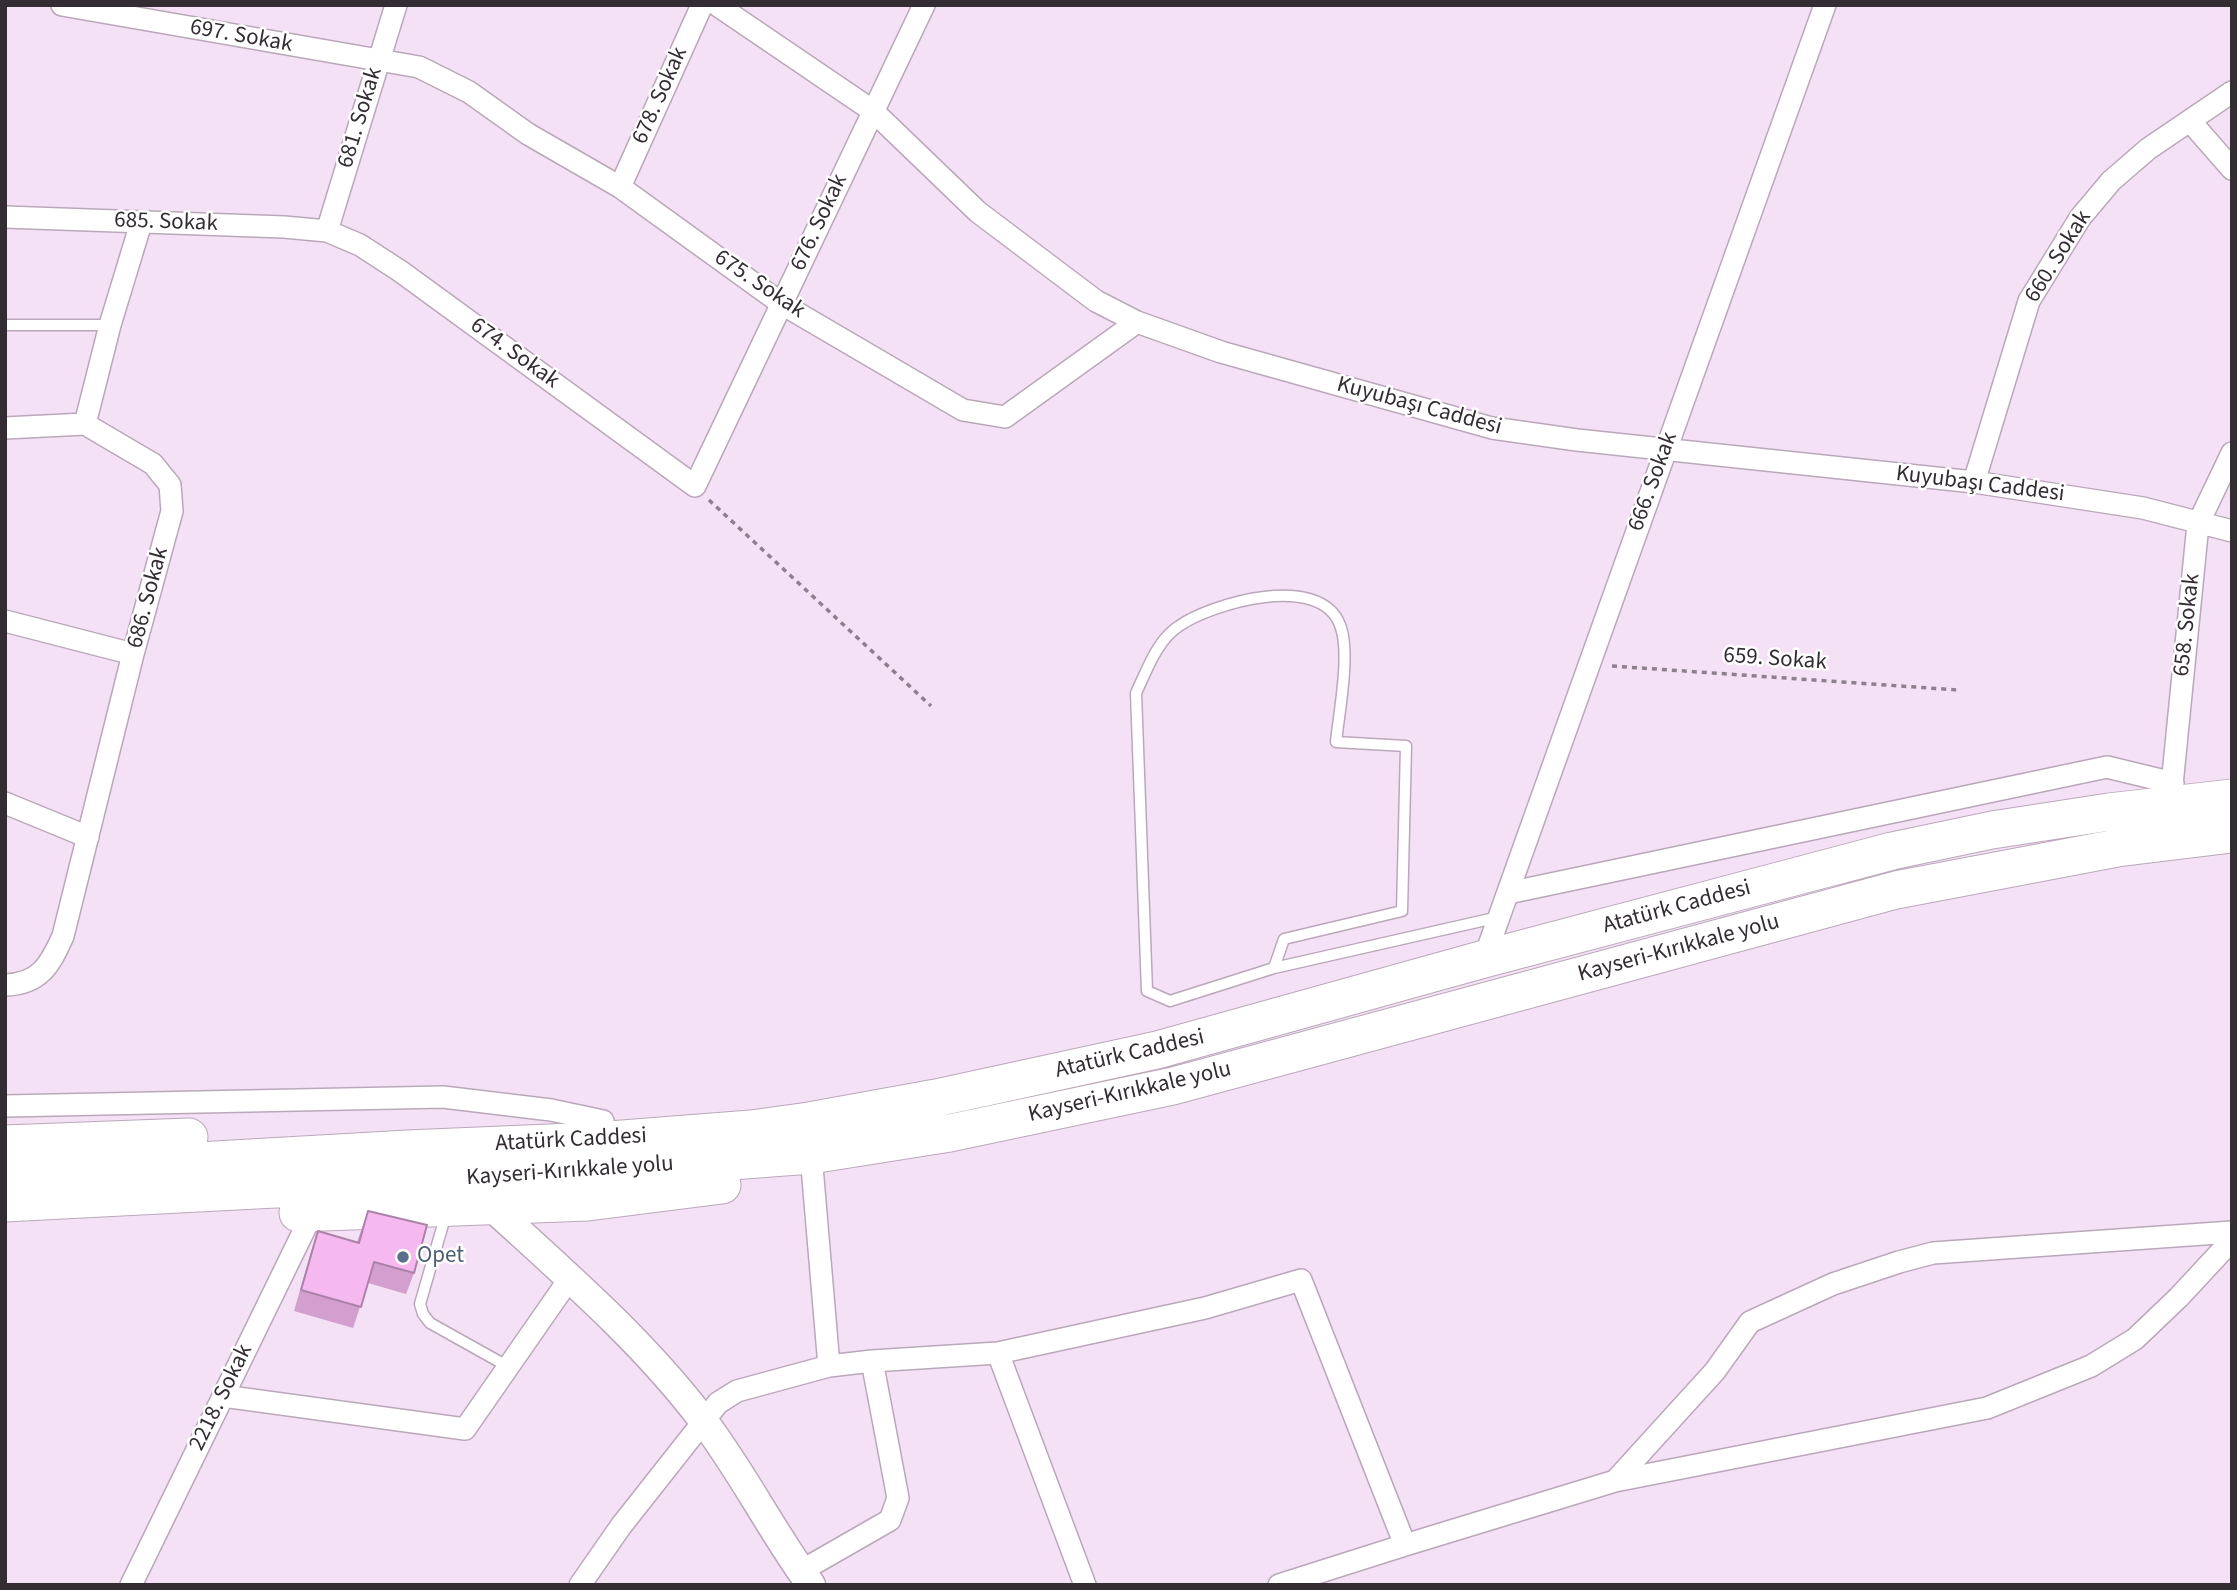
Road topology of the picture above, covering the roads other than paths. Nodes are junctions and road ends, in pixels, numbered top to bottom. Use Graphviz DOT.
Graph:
graph roads {
  1 [pos="62,5"];
  2 [pos="396,5"];
  3 [pos="702,5"];
  4 [pos="717,5"];
  5 [pos="924,5"];
  6 [pos="1825,5"];
  7 [pos="379,61"];
  8 [pos="2232,92"];
  9 [pos="873,111"];
  10 [pos="2190,121"];
  11 [pos="2232,169"];
  12 [pos="620,187"];
  13 [pos="5,217"];
  14 [pos="141,223"];
  15 [pos="327,232"];
  16 [pos="782,304"];
  17 [pos="1137,322"];
  18 [pos="5,325"];
  19 [pos="110,325"];
  20 [pos="85,425"];
  21 [pos="5,428"];
  22 [pos="1666,449"];
  23 [pos="2232,453"];
  24 [pos="1974,482"];
  25 [pos="695,486"];
  26 [pos="2198,524"];
  27 [pos="2232,531"];
  28 [pos="5,621"];
  29 [pos="134,654"];
  30 [pos="2171,793"];
  31 [pos="2232,798"];
  32 [pos="5,803"];
  33 [pos="2232,834"];
  34 [pos="88,837"];
  35 [pos="1508,893"];
  36 [pos="1499,917"];
  37 [pos="1484,959"];
  38 [pos="1274,968"];
  39 [pos="5,985"];
  40 [pos="5,1106"];
  41 [pos="603,1121"];
  42 [pos="810,1138"];
  43 [pos="5,1144"];
  44 [pos="5,1172"];
  45 [pos="5,1203"];
  46 [pos="492,1207"];
  47 [pos="448,1208"];
  48 [pos="313,1212"];
  49 [pos="5,1226"];
  50 [pos="2232,1232"];
  51 [pos="2232,1240"];
  52 [pos="570,1278"];
  53 [pos="998,1353"];
  54 [pos="872,1361"];
  55 [pos="507,1366"];
  56 [pos="830,1366"];
  57 [pos="223,1396"];
  58 [pos="704,1422"];
  59 [pos="1615,1481"];
  60 [pos="1405,1545"];
  61 [pos="806,1578"];
  62 [pos="131,1585"];
  63 [pos="580,1585"];
  64 [pos="1085,1585"];
  65 [pos="1279,1585"];
  1 -- 7 [label="street, 697. Sokak"];
  2 -- 7 [label="street, 681. Sokak"];
  3 -- 12 [label="street, 678. Sokak"];
  4 -- 9 [label="street, Kuyubaşı Caddesi"];
  5 -- 9 [label="street, 676. Sokak"];
  6 -- 22 [label="street, 666. Sokak"];
  7 -- 12 [label="street, 675. Sokak"];
  7 -- 15 [label="street, 681. Sokak"];
  8 -- 10 [label="street, 660. Sokak"];
  9 -- 16 [label="street, 676. Sokak"];
  9 -- 17 [label="street, Kuyubaşı Caddesi"];
  10 -- 11 [label="street"];
  10 -- 24 [label="street, 660. Sokak"];
  12 -- 16 [label="street, 675. Sokak"];
  13 -- 14 [label="street, 685. Sokak"];
  14 -- 15 [label="street, 685. Sokak"];
  14 -- 19 [label="street"];
  15 -- 25 [label="street, 674. Sokak"];
  16 -- 17 [label="street, 675. Sokak"];
  16 -- 25 [label="street, 676. Sokak"];
  17 -- 22 [label="street, Kuyubaşı Caddesi"];
  18 -- 19 [label="lane"];
  19 -- 20 [label="street"];
  20 -- 21 [label="street"];
  20 -- 29 [label="street, 686. Sokak"];
  22 -- 24 [label="street, Kuyubaşı Caddesi"];
  22 -- 35 [label="street, 666. Sokak"];
  23 -- 26 [label="street, 658. Sokak"];
  24 -- 26 [label="street, Kuyubaşı Caddesi"];
  26 -- 27 [label="street, Kuyubaşı Caddesi"];
  26 -- 30 [label="street, 658. Sokak"];
  28 -- 29 [label="street"];
  29 -- 34 [label="street, 686. Sokak"];
  30 -- 31 [label="highway, Atatürk Caddesi"];
  30 -- 35 [label="street"];
  30 -- 37 [label="highway, Atatürk Caddesi"];
  32 -- 34 [label="street"];
  33 -- 42 [label="highway, Kayseri-Kırıkkale yolu"];
  34 -- 39 [label="street, 686. Sokak"];
  35 -- 36 [label="street, 666. Sokak"];
  36 -- 37 [label="street, 666. Sokak"];
  36 -- 38 [label="lane"];
  37 -- 42 [label="highway, Atatürk Caddesi"];
  38 -- 38 [label="lane"];
  40 -- 41 [label="street"];
  41 -- 42 [label="highway"];
  41 -- 43 [label="highway"];
  42 -- 44 [label="highway, Atatürk Caddesi"];
  42 -- 45 [label="highway, Kayseri-Kırıkkale yolu"];
  42 -- 46 [label="highway"];
  42 -- 56 [label="street"];
  46 -- 47 [label="highway"];
  46 -- 52 [label="street"];
  47 -- 48 [label="highway"];
  47 -- 55 [label="lane"];
  48 -- 49 [label="highway"];
  48 -- 57 [label="street, 2218. Sokak"];
  50 -- 59 [label="street"];
  51 -- 59 [label="street"];
  52 -- 55 [label="street"];
  52 -- 58 [label="street"];
  53 -- 54 [label="street"];
  53 -- 60 [label="street"];
  53 -- 64 [label="street"];
  54 -- 56 [label="street"];
  54 -- 61 [label="street"];
  55 -- 57 [label="street"];
  56 -- 58 [label="street"];
  57 -- 62 [label="street, 2218. Sokak"];
  58 -- 61 [label="street"];
  58 -- 63 [label="street"];
  59 -- 60 [label="street"];
  60 -- 65 [label="street"];
}
